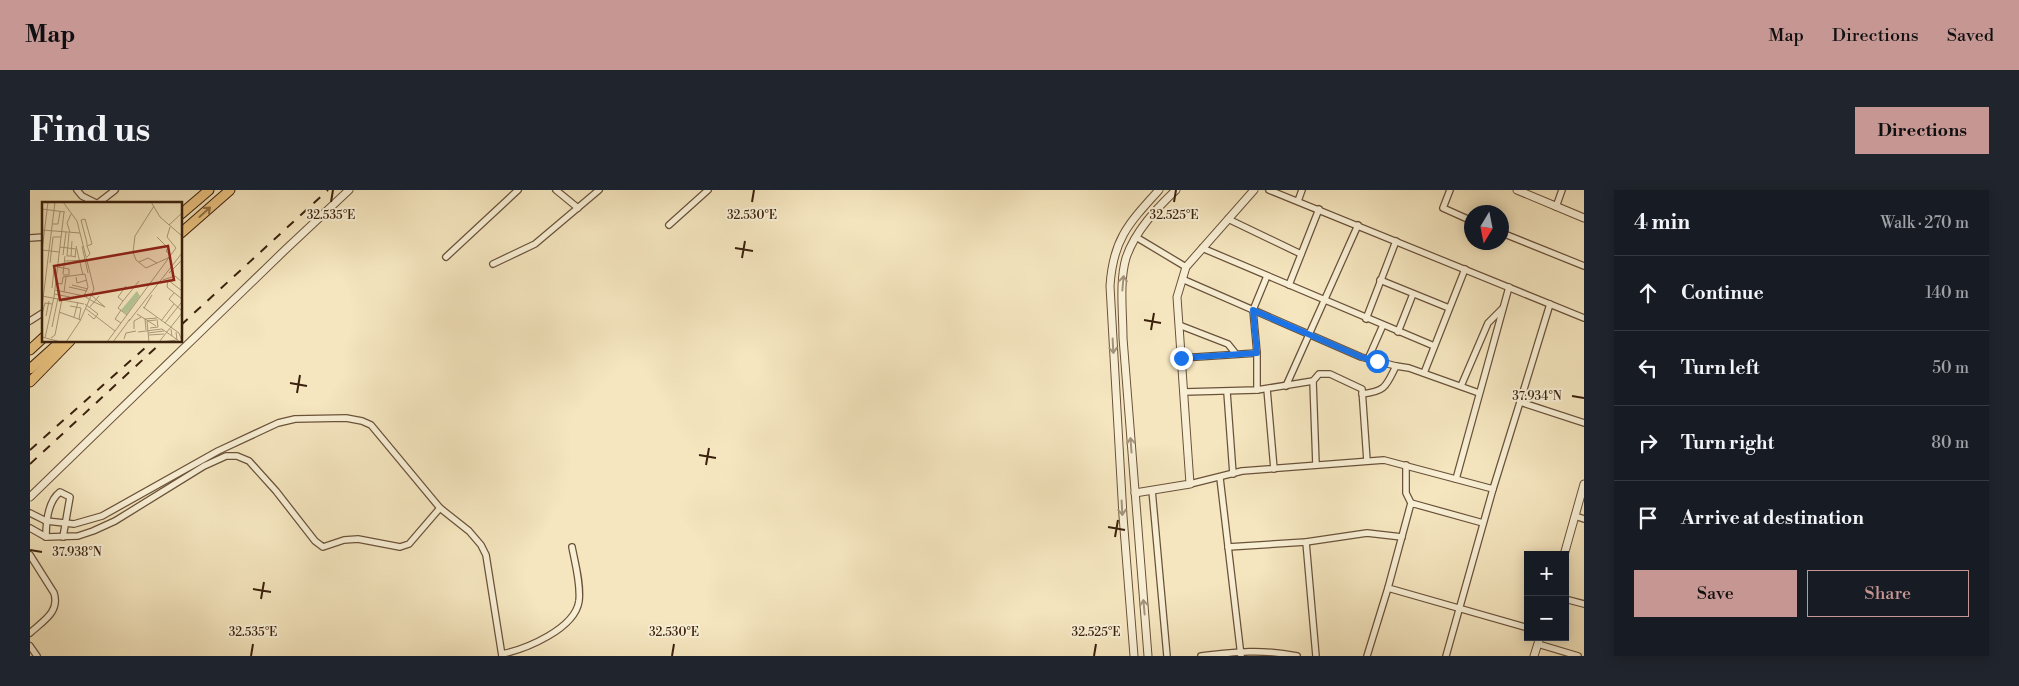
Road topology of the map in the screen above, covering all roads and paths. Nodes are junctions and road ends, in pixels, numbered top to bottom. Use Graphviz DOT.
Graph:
graph roads {
  1 [pos="77,190"];
  2 [pos="115,190"];
  3 [pos="209,190"];
  4 [pos="230,190"];
  5 [pos="349,190"];
  6 [pos="518,190"];
  7 [pos="556,190"];
  8 [pos="599,190"];
  9 [pos="708,190"];
  10 [pos="1159,190"];
  11 [pos="1176,190"];
  12 [pos="1254,190"];
  13 [pos="1269,190"];
  14 [pos="1302,190"];
  15 [pos="1450,190"];
  16 [pos="1517,190"];
  17 [pos="1562,190"];
  18 [pos="1298,201"];
  19 [pos="93,202"];
  20 [pos="100,202"];
  21 [pos="1556,207"];
  22 [pos="578,208"];
  23 [pos="1319,209"];
  24 [pos="183,210"];
  25 [pos="1464,217"];
  26 [pos="1584,218"];
  27 [pos="1228,219"];
  28 [pos="1358,225"];
  29 [pos="669,226"];
  30 [pos="182,232"];
  31 [pos="1509,236"];
  32 [pos="1136,237"];
  33 [pos="1396,241"];
  34 [pos="1202,248"];
  35 [pos="1301,254"];
  36 [pos="446,257"];
  37 [pos="493,264"];
  38 [pos="1584,266"];
  39 [pos="1186,267"];
  40 [pos="1464,269"];
  41 [pos="1267,276"];
  42 [pos="1182,280"];
  43 [pos="1380,280"];
  44 [pos="1289,285"];
  45 [pos="1509,287"];
  46 [pos="1413,294"];
  47 [pos="1324,301"];
  48 [pos="1550,304"];
  49 [pos="1503,307"];
  50 [pos="1449,308"];
  51 [pos="1253,310"];
  52 [pos="42,313"];
  53 [pos="1584,318"];
  54 [pos="1366,319"];
  55 [pos="30,320"];
  56 [pos="1179,325"];
  57 [pos="1383,325"];
  58 [pos="1398,332"];
  59 [pos="42,335"];
  60 [pos="1309,335"];
  61 [pos="42,339"];
  62 [pos="60,342"];
  63 [pos="69,342"];
  64 [pos="30,344"];
  65 [pos="1434,346"];
  66 [pos="30,350"];
  67 [pos="1257,353"];
  68 [pos="1236,354"];
  69 [pos="1181,358"];
  70 [pos="1368,359"];
  71 [pos="1396,366"];
  72 [pos="30,369"];
  73 [pos="1424,373"];
  74 [pos="1313,381"];
  75 [pos="30,382"];
  76 [pos="1286,386"];
  77 [pos="1461,386"];
  78 [pos="1267,389"];
  79 [pos="1257,390"];
  80 [pos="1184,392"];
  81 [pos="1227,392"];
  82 [pos="1479,393"];
  83 [pos="1362,394"];
  84 [pos="1520,402"];
  85 [pos="1584,423"];
  86 [pos="1367,461"];
  87 [pos="1316,465"];
  88 [pos="1406,465"];
  89 [pos="1274,469"];
  90 [pos="1233,474"];
  91 [pos="1220,478"];
  92 [pos="1456,479"];
  93 [pos="1190,484"];
  94 [pos="1584,484"];
  95 [pos="1493,489"];
  96 [pos="1152,490"];
  97 [pos="1135,493"];
  98 [pos="30,497"];
  99 [pos="1411,503"];
  100 [pos="440,508"];
  101 [pos="30,513"];
  102 [pos="1575,516"];
  103 [pos="1584,519"];
  104 [pos="46,521"];
  105 [pos="66,523"];
  106 [pos="1483,523"];
  107 [pos="30,528"];
  108 [pos="46,537"];
  109 [pos="63,537"];
  110 [pos="1402,537"];
  111 [pos="1306,542"];
  112 [pos="572,546"];
  113 [pos="1228,547"];
  114 [pos="1565,551"];
  115 [pos="30,555"];
  116 [pos="1388,588"];
  117 [pos="1569,600"];
  118 [pos="1584,604"];
  119 [pos="1460,608"];
  120 [pos="1524,627"];
  121 [pos="30,633"];
  122 [pos="1538,641"];
  123 [pos="30,646"];
  124 [pos="1240,654"];
  125 [pos="502,655"];
  126 [pos="37,656"];
  127 [pos="1134,656"];
  128 [pos="1148,656"];
  129 [pos="1167,656"];
  130 [pos="1201,656"];
  131 [pos="1296,656"];
  132 [pos="1316,656"];
  133 [pos="1367,656"];
  134 [pos="1446,656"];
  135 [pos="1534,656"];
  136 [pos="1578,656"];
  1 -- 19 [label="street"];
  2 -- 20 [label="street"];
  3 -- 24 [label="highway"];
  30 -- 4 [label="highway, one-way"];
  5 -- 98 [label="street"];
  6 -- 36 [label="street"];
  7 -- 22 [label="street"];
  8 -- 22 [label="street"];
  9 -- 29 [label="street"];
  10 -- 127 [label="street, one-way"];
  11 -- 32 [label="street"];
  12 -- 27 [label="street"];
  13 -- 18 [label="street"];
  14 -- 18 [label="street"];
  15 -- 25 [label="street"];
  16 -- 21 [label="street"];
  17 -- 21 [label="street"];
  18 -- 23 [label="street"];
  21 -- 26 [label="street"];
  22 -- 37 [label="street"];
  23 -- 28 [label="street"];
  23 -- 35 [label="street"];
  27 -- 34 [label="street"];
  27 -- 35 [label="street"];
  28 -- 33 [label="street"];
  28 -- 47 [label="street"];
  31 -- 38 [label="street"];
  32 -- 39 [label="street"];
  97 -- 32 [label="street, one-way"];
  33 -- 40 [label="street"];
  33 -- 43 [label="street"];
  34 -- 39 [label="street"];
  34 -- 41 [label="street"];
  35 -- 44 [label="street"];
  39 -- 42 [label="street"];
  40 -- 45 [label="street"];
  40 -- 50 [label="street"];
  41 -- 44 [label="street"];
  41 -- 51 [label="street"];
  42 -- 51 [label="street"];
  42 -- 56 [label="street"];
  43 -- 46 [label="street"];
  43 -- 54 [label="street"];
  44 -- 47 [label="street"];
  45 -- 48 [label="street"];
  45 -- 49 [label="street"];
  46 -- 50 [label="street"];
  46 -- 58 [label="street"];
  47 -- 54 [label="street"];
  47 -- 60 [label="street"];
  48 -- 53 [label="street"];
  48 -- 84 [label="street"];
  49 -- 77 [label="street"];
  49 -- 82 [label="street"];
  50 -- 65 [label="street"];
  51 -- 60 [label="street"];
  51 -- 67 [label="street"];
  52 -- 55 [label="street"];
  54 -- 57 [label="street"];
  56 -- 68 [label="street"];
  56 -- 69 [label="street"];
  57 -- 58 [label="street"];
  57 -- 70 [label="street"];
  58 -- 65 [label="street"];
  59 -- 64 [label="highway"];
  60 -- 70 [label="street"];
  60 -- 76 [label="street"];
  61 -- 66 [label="highway"];
  62 -- 72 [label="highway"];
  63 -- 75 [label="highway"];
  65 -- 73 [label="street"];
  67 -- 68 [label="street"];
  67 -- 79 [label="street"];
  68 -- 69 [label="street"];
  69 -- 80 [label="street"];
  70 -- 71 [label="street"];
  71 -- 73 [label="street"];
  71 -- 83 [label="street"];
  73 -- 77 [label="street"];
  74 -- 76 [label="street"];
  74 -- 83 [label="street"];
  74 -- 87 [label="street"];
  76 -- 78 [label="street"];
  77 -- 82 [label="street"];
  78 -- 79 [label="street"];
  78 -- 89 [label="street"];
  79 -- 81 [label="street"];
  80 -- 81 [label="street"];
  80 -- 93 [label="street"];
  81 -- 90 [label="street"];
  82 -- 92 [label="street"];
  83 -- 86 [label="street"];
  84 -- 85 [label="street"];
  84 -- 95 [label="street"];
  86 -- 87 [label="street"];
  86 -- 88 [label="street"];
  87 -- 89 [label="street"];
  88 -- 92 [label="street"];
  88 -- 99 [label="street"];
  89 -- 90 [label="street"];
  90 -- 91 [label="street"];
  91 -- 93 [label="street"];
  91 -- 113 [label="street"];
  92 -- 95 [label="street"];
  93 -- 96 [label="street"];
  94 -- 102 [label="street"];
  95 -- 106 [label="street"];
  96 -- 97 [label="street"];
  96 -- 129 [label="street"];
  128 -- 97 [label="street, one-way"];
  99 -- 106 [label="street"];
  99 -- 110 [label="street"];
  100 -- 105 [label="street"];
  100 -- 109 [label="street"];
  100 -- 125 [label="street"];
  101 -- 104 [label="street"];
  102 -- 103 [label="street"];
  102 -- 114 [label="street"];
  104 -- 105 [label="street"];
  104 -- 105 [label="street"];
  104 -- 108 [label="street"];
  105 -- 109 [label="street"];
  106 -- 119 [label="street"];
  107 -- 108 [label="street"];
  108 -- 109 [label="street"];
  110 -- 111 [label="street"];
  110 -- 116 [label="street"];
  111 -- 113 [label="street"];
  111 -- 132 [label="street"];
  112 -- 125 [label="street"];
  113 -- 124 [label="street"];
  115 -- 121 [label="street"];
  116 -- 119 [label="street"];
  116 -- 133 [label="street"];
  117 -- 118 [label="street"];
  119 -- 120 [label="street"];
  119 -- 134 [label="street"];
  122 -- 135 [label="street"];
  122 -- 136 [label="street"];
  123 -- 126 [label="street"];
  124 -- 130 [label="street"];
  124 -- 131 [label="street"];
}
